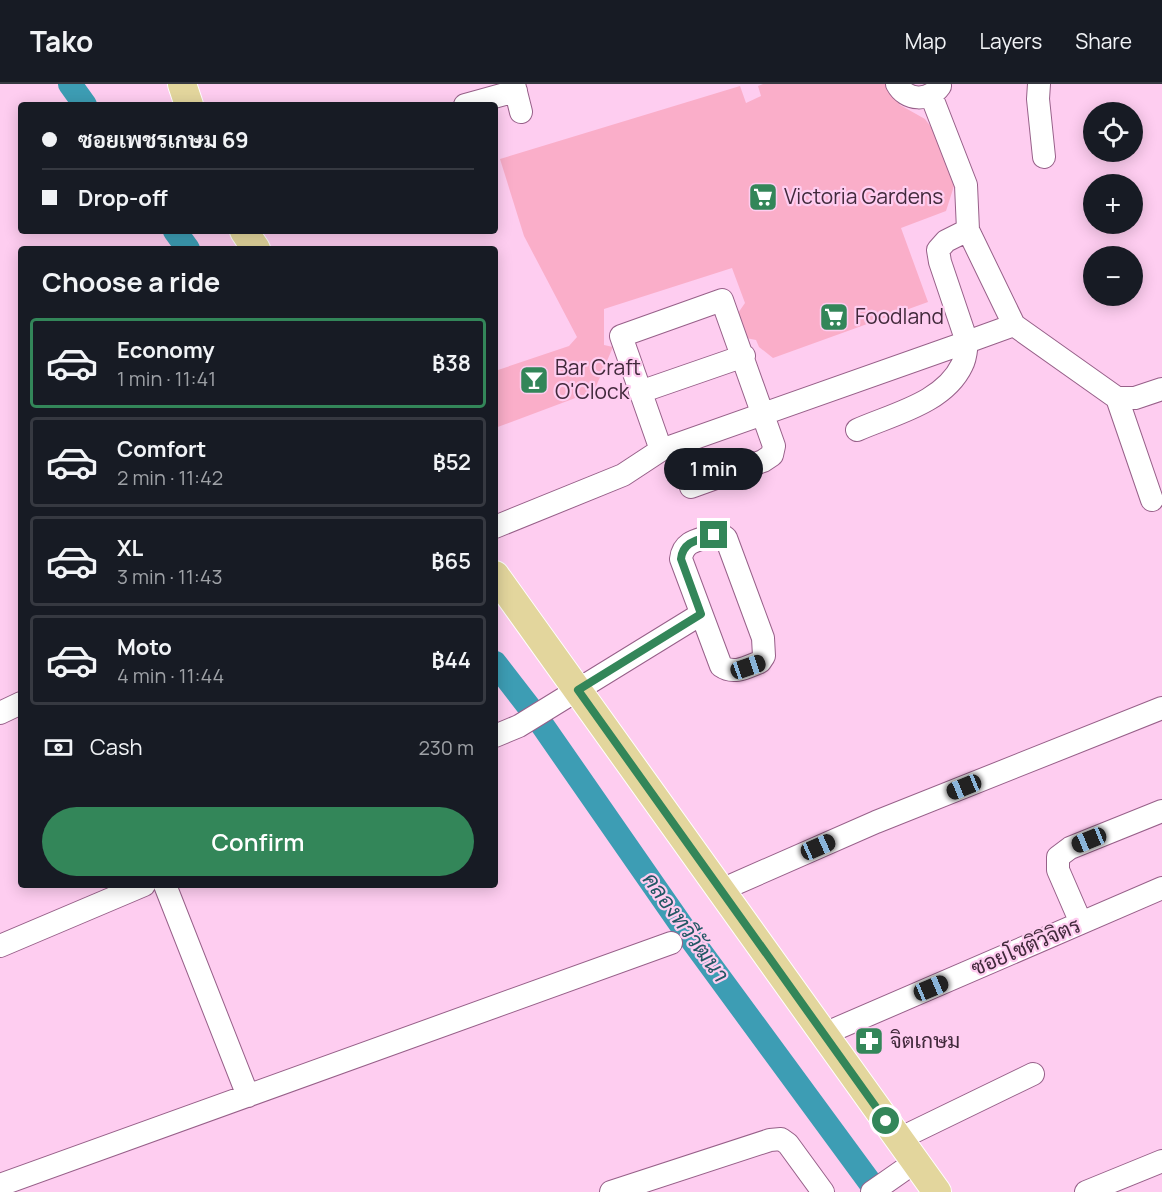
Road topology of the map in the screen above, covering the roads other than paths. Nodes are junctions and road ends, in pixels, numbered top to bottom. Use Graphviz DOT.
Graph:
graph roads {
  1 [pos="182,84"];
  2 [pos="897,84"];
  3 [pos="1040,84"];
  4 [pos="936,89"];
  5 [pos="517,96"];
  6 [pos="188,102"];
  7 [pos="482,102"];
  8 [pos="1044,158"];
  9 [pos="968,231"];
  10 [pos="1014,325"];
  11 [pos="967,342"];
  12 [pos="744,356"];
  13 [pos="1162,389"];
  14 [pos="640,392"];
  15 [pos="1117,398"];
  16 [pos="763,415"];
  17 [pos="857,430"];
  18 [pos="661,450"];
  19 [pos="691,487"];
  20 [pos="1152,500"];
  21 [pos="498,526"];
  22 [pos="498,580"];
  23 [pos="701,614"];
  24 [pos="568,696"];
  25 [pos="18,704"];
  26 [pos="1162,708"];
  27 [pos="0,713"];
  28 [pos="498,735"];
  29 [pos="1162,811"];
  30 [pos="137,888"];
  31 [pos="166,888"];
  32 [pos="1162,888"];
  33 [pos="721,890"];
  34 [pos="1081,923"];
  35 [pos="671,943"];
  36 [pos="0,946"];
  37 [pos="824,1034"];
  38 [pos="1033,1074"];
  39 [pos="248,1096"];
  40 [pos="899,1138"];
  41 [pos="1162,1161"];
  42 [pos="908,1167"];
  43 [pos="0,1185"];
  44 [pos="611,1192"];
  45 [pos="823,1192"];
  46 [pos="872,1192"];
  47 [pos="937,1192"];
  48 [pos="1086,1192"];
  1 -- 6 [label="main road"];
  2 -- 4 [label="street"];
  3 -- 8 [label="street"];
  4 -- 9 [label="street"];
  5 -- 7 [label="street"];
  9 -- 10 [label="street"];
  9 -- 11 [label="street"];
  10 -- 11 [label="street"];
  10 -- 15 [label="street"];
  11 -- 16 [label="street"];
  11 -- 17 [label="street"];
  12 -- 14 [label="street"];
  12 -- 14 [label="street"];
  12 -- 16 [label="street"];
  13 -- 15 [label="street"];
  14 -- 18 [label="street"];
  15 -- 20 [label="street"];
  16 -- 18 [label="street"];
  16 -- 19 [label="street"];
  18 -- 21 [label="street"];
  22 -- 24 [label="main road"];
  23 -- 23 [label="street"];
  23 -- 24 [label="street"];
  24 -- 28 [label="street"];
  24 -- 33 [label="main road"];
  25 -- 27 [label="street"];
  26 -- 33 [label="street"];
  29 -- 34 [label="street"];
  30 -- 36 [label="street"];
  31 -- 39 [label="street"];
  32 -- 34 [label="street, ซอยโชติวิจิตร"];
  33 -- 37 [label="main road"];
  34 -- 37 [label="street, ซอยโชติวิจิตร"];
  35 -- 39 [label="street"];
  37 -- 40 [label="main road"];
  38 -- 40 [label="street"];
  39 -- 43 [label="street"];
  40 -- 42 [label="main road"];
  41 -- 48 [label="street"];
  42 -- 46 [label="street"];
  42 -- 47 [label="main road"];
  44 -- 45 [label="street"];
}
